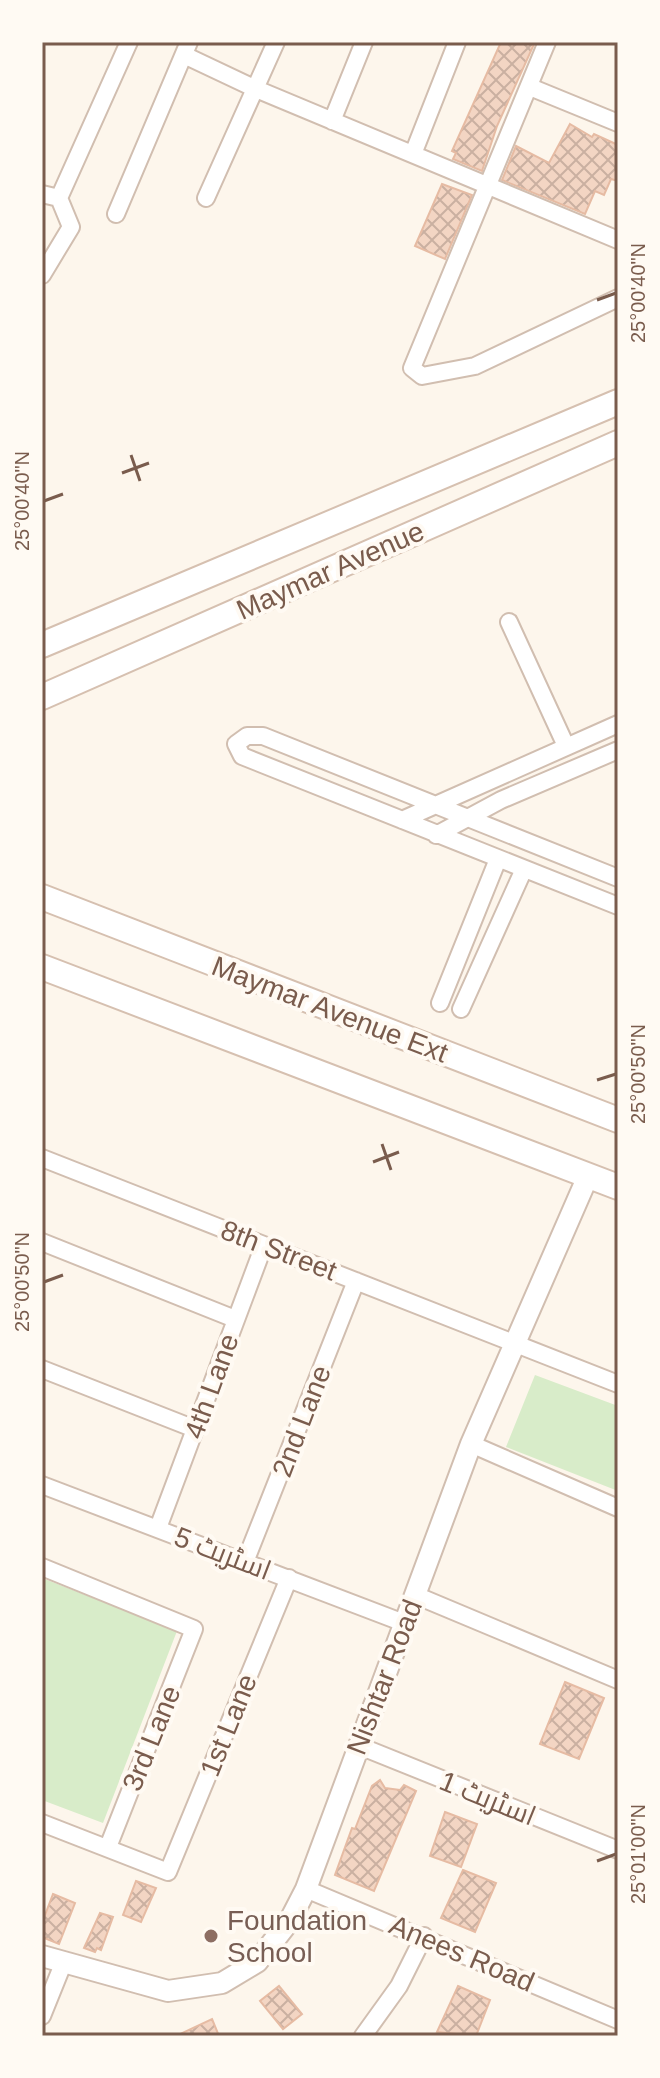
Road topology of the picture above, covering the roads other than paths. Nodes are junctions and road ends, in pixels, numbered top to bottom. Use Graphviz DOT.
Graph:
graph roads {
  1 [pos="129,42"];
  2 [pos="276,42"];
  3 [pos="364,42"];
  4 [pos="457,42"];
  5 [pos="547,42"];
  6 [pos="187,48"];
  7 [pos="530,87"];
  8 [pos="256,89"];
  9 [pos="332,121"];
  10 [pos="618,123"];
  11 [pos="413,154"];
  12 [pos="490,186"];
  13 [pos="42,194"];
  14 [pos="59,198"];
  15 [pos="206,198"];
  16 [pos="116,214"];
  17 [pos="618,240"];
  18 [pos="42,275"];
  19 [pos="618,298"];
  20 [pos="618,402"];
  21 [pos="618,443"];
  22 [pos="509,622"];
  23 [pos="42,645"];
  24 [pos="42,697"];
  25 [pos="618,724"];
  26 [pos="566,746"];
  27 [pos="618,750"];
  28 [pos="432,804"];
  29 [pos="464,817"];
  30 [pos="402,820"];
  31 [pos="436,835"];
  32 [pos="498,859"];
  33 [pos="524,869"];
  34 [pos="618,878"];
  35 [pos="42,897"];
  36 [pos="618,906"];
  37 [pos="42,967"];
  38 [pos="440,1003"];
  39 [pos="461,1009"];
  40 [pos="618,1120"];
  41 [pos="42,1158"];
  42 [pos="588,1176"];
  43 [pos="618,1187"];
  44 [pos="42,1242"];
  45 [pos="264,1245"];
  46 [pos="356,1281"];
  47 [pos="235,1319"];
  48 [pos="515,1342"];
  49 [pos="42,1369"];
  50 [pos="618,1384"];
  51 [pos="195,1429"];
  52 [pos="471,1444"];
  53 [pos="42,1485"];
  54 [pos="618,1508"];
  55 [pos="158,1528"];
  56 [pos="245,1562"];
  57 [pos="42,1567"];
  58 [pos="289,1578"];
  59 [pos="415,1595"];
  60 [pos="404,1623"];
  61 [pos="618,1680"];
  62 [pos="357,1745"];
  63 [pos="42,1823"];
  64 [pos="108,1847"];
  65 [pos="618,1850"];
  66 [pos="306,1889"];
  67 [pos="424,1936"];
  68 [pos="42,1956"];
  69 [pos="63,1964"];
  70 [pos="42,2016"];
  71 [pos="618,2020"];
  72 [pos="363,2036"];
  1 -- 14 [label="street"];
  2 -- 8 [label="street"];
  3 -- 9 [label="street"];
  4 -- 11 [label="street"];
  5 -- 7 [label="street"];
  6 -- 8 [label="street"];
  6 -- 16 [label="street"];
  7 -- 10 [label="street"];
  7 -- 12 [label="street"];
  8 -- 9 [label="street"];
  8 -- 15 [label="street"];
  9 -- 11 [label="street"];
  11 -- 12 [label="street"];
  12 -- 17 [label="street"];
  12 -- 19 [label="street"];
  13 -- 14 [label="street"];
  14 -- 18 [label="street"];
  20 -- 23 [label="main road, Maymar Avenue"];
  21 -- 24 [label="main road, Maymar Avenue"];
  22 -- 26 [label="street"];
  25 -- 26 [label="street"];
  26 -- 28 [label="street"];
  27 -- 29 [label="street"];
  28 -- 29 [label="street"];
  28 -- 30 [label="street"];
  28 -- 30 [label="street"];
  29 -- 31 [label="street"];
  29 -- 34 [label="street"];
  30 -- 31 [label="street"];
  31 -- 32 [label="street"];
  32 -- 33 [label="street"];
  32 -- 38 [label="street"];
  33 -- 36 [label="street"];
  33 -- 39 [label="street"];
  35 -- 40 [label="main road, Maymar Avenue Ext"];
  37 -- 42 [label="main road"];
  41 -- 45 [label="street, 8th Street"];
  42 -- 43 [label="main road"];
  42 -- 48 [label="street, Nishtar Road"];
  44 -- 47 [label="street"];
  45 -- 46 [label="street, 8th Street"];
  45 -- 47 [label="street, 4th Lane"];
  46 -- 48 [label="street, 8th Street"];
  46 -- 56 [label="street, 2nd Lane"];
  47 -- 51 [label="street, 4th Lane"];
  48 -- 50 [label="street, 8th Street"];
  48 -- 52 [label="street, Nishtar Road"];
  49 -- 51 [label="street"];
  51 -- 55 [label="street, 4th Lane"];
  52 -- 54 [label="street"];
  52 -- 59 [label="street, Nishtar Road"];
  53 -- 55 [label="street, اسٹریٹ 5"];
  55 -- 56 [label="street, اسٹریٹ 5"];
  56 -- 58 [label="street, اسٹریٹ 5"];
  57 -- 64 [label="street, 3rd Lane"];
  58 -- 60 [label="street, اسٹریٹ 5"];
  58 -- 64 [label="street, 1st Lane"];
  59 -- 60 [label="street, Nishtar Road"];
  59 -- 61 [label="street"];
  60 -- 62 [label="street, Nishtar Road"];
  62 -- 65 [label="street, اسٹریٹ 1"];
  62 -- 66 [label="street, Nishtar Road"];
  63 -- 64 [label="street"];
  66 -- 67 [label="street, Anees Road"];
  66 -- 69 [label="street, Nishtar Road"];
  67 -- 71 [label="street, Anees Road"];
  67 -- 72 [label="street"];
  68 -- 69 [label="street, Nishtar Road"];
  69 -- 70 [label="street"];
}
